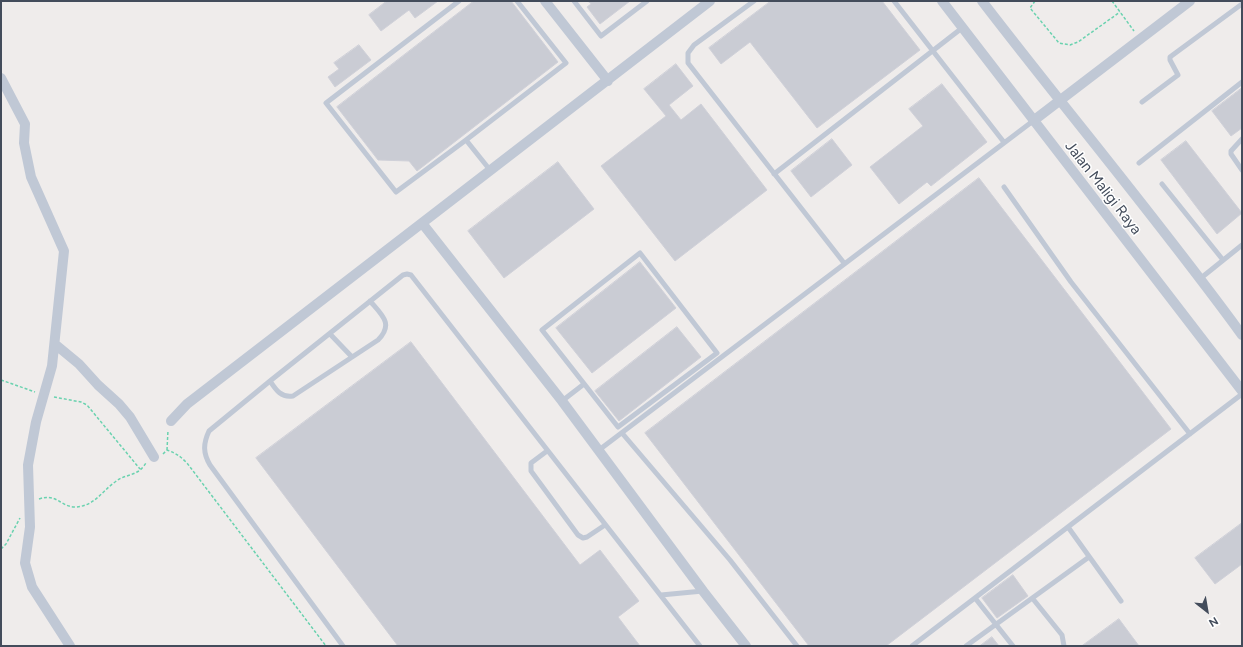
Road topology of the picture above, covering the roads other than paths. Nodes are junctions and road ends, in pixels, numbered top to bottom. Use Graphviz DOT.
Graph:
graph roads {
  1 [pos="459,1"];
  2 [pos="517,1"];
  3 [pos="545,1"];
  4 [pos="574,1"];
  5 [pos="647,1"];
  6 [pos="709,1"];
  7 [pos="754,1"];
  8 [pos="894,1"];
  9 [pos="942,1"];
  10 [pos="982,1"];
  11 [pos="1190,1"];
  12 [pos="1242,4"];
  13 [pos="962,28"];
  14 [pos="932,51"];
  15 [pos="1,78"];
  16 [pos="608,81"];
  17 [pos="1242,82"];
  18 [pos="1059,101"];
  19 [pos="1142,102"];
  20 [pos="1032,121"];
  21 [pos="1242,139"];
  22 [pos="466,140"];
  23 [pos="1003,142"];
  24 [pos="1139,163"];
  25 [pos="490,170"];
  26 [pos="1242,170"];
  27 [pos="774,174"];
  28 [pos="1162,184"];
  29 [pos="1004,187"];
  30 [pos="422,223"];
  31 [pos="1242,245"];
  32 [pos="1223,260"];
  33 [pos="844,263"];
  34 [pos="1200,278"];
  35 [pos="370,301"];
  36 [pos="330,334"];
  37 [pos="1242,335"];
  38 [pos="56,345"];
  39 [pos="352,356"];
  40 [pos="270,381"];
  41 [pos="584,384"];
  42 [pos="1242,393"];
  43 [pos="562,401"];
  44 [pos="172,421"];
  45 [pos="622,433"];
  46 [pos="1190,434"];
  47 [pos="547,450"];
  48 [pos="598,450"];
  49 [pos="154,457"];
  50 [pos="605,525"];
  51 [pos="1068,527"];
  52 [pos="1089,557"];
  53 [pos="703,591"];
  54 [pos="661,595"];
  55 [pos="975,598"];
  56 [pos="1033,599"];
  57 [pos="1121,601"];
  58 [pos="996,624"];
  59 [pos="70,646"];
  60 [pos="342,646"];
  61 [pos="700,646"];
  62 [pos="746,646"];
  63 [pos="797,646"];
  64 [pos="912,646"];
  65 [pos="966,646"];
  66 [pos="1013,646"];
  67 [pos="1064,646"];
  1 -- 22 [label="lane"];
  2 -- 22 [label="lane"];
  3 -- 16 [label="street"];
  4 -- 5 [label="lane"];
  6 -- 16 [label="street"];
  7 -- 27 [label="lane"];
  8 -- 14 [label="lane"];
  9 -- 13 [label="street, Jalan Maligi Raya"];
  10 -- 18 [label="street, Jalan Maligi Raya"];
  11 -- 18 [label="street"];
  12 -- 19 [label="lane"];
  13 -- 14 [label="lane"];
  13 -- 20 [label="street, Jalan Maligi Raya"];
  14 -- 23 [label="lane"];
  14 -- 27 [label="lane"];
  15 -- 38 [label="street"];
  16 -- 25 [label="street"];
  17 -- 24 [label="lane"];
  18 -- 20 [label="street"];
  18 -- 34 [label="street, Jalan Maligi Raya"];
  20 -- 23 [label="lane"];
  20 -- 42 [label="street, Jalan Maligi Raya"];
  21 -- 26 [label="lane"];
  22 -- 25 [label="lane"];
  23 -- 33 [label="lane"];
  25 -- 30 [label="street"];
  27 -- 33 [label="lane"];
  28 -- 32 [label="lane"];
  29 -- 46 [label="lane"];
  30 -- 43 [label="street"];
  30 -- 44 [label="street"];
  31 -- 32 [label="lane"];
  32 -- 34 [label="lane"];
  33 -- 45 [label="lane"];
  34 -- 37 [label="street, Jalan Maligi Raya"];
  35 -- 36 [label="lane"];
  35 -- 39 [label="lane"];
  35 -- 47 [label="lane"];
  36 -- 39 [label="lane"];
  36 -- 40 [label="lane"];
  38 -- 49 [label="street"];
  38 -- 59 [label="street"];
  39 -- 40 [label="lane"];
  40 -- 60 [label="lane"];
  41 -- 41 [label="lane"];
  41 -- 43 [label="lane"];
  42 -- 46 [label="lane"];
  43 -- 48 [label="street"];
  45 -- 48 [label="lane"];
  45 -- 63 [label="lane"];
  46 -- 51 [label="lane"];
  47 -- 50 [label="lane"];
  47 -- 50 [label="lane"];
  48 -- 53 [label="street"];
  50 -- 54 [label="lane"];
  51 -- 52 [label="lane"];
  51 -- 55 [label="lane"];
  52 -- 56 [label="lane"];
  52 -- 57 [label="lane"];
  53 -- 54 [label="lane"];
  53 -- 62 [label="street"];
  54 -- 61 [label="lane"];
  55 -- 58 [label="lane"];
  55 -- 64 [label="lane"];
  56 -- 58 [label="lane"];
  56 -- 67 [label="lane"];
  58 -- 65 [label="lane"];
  58 -- 66 [label="lane"];
}
